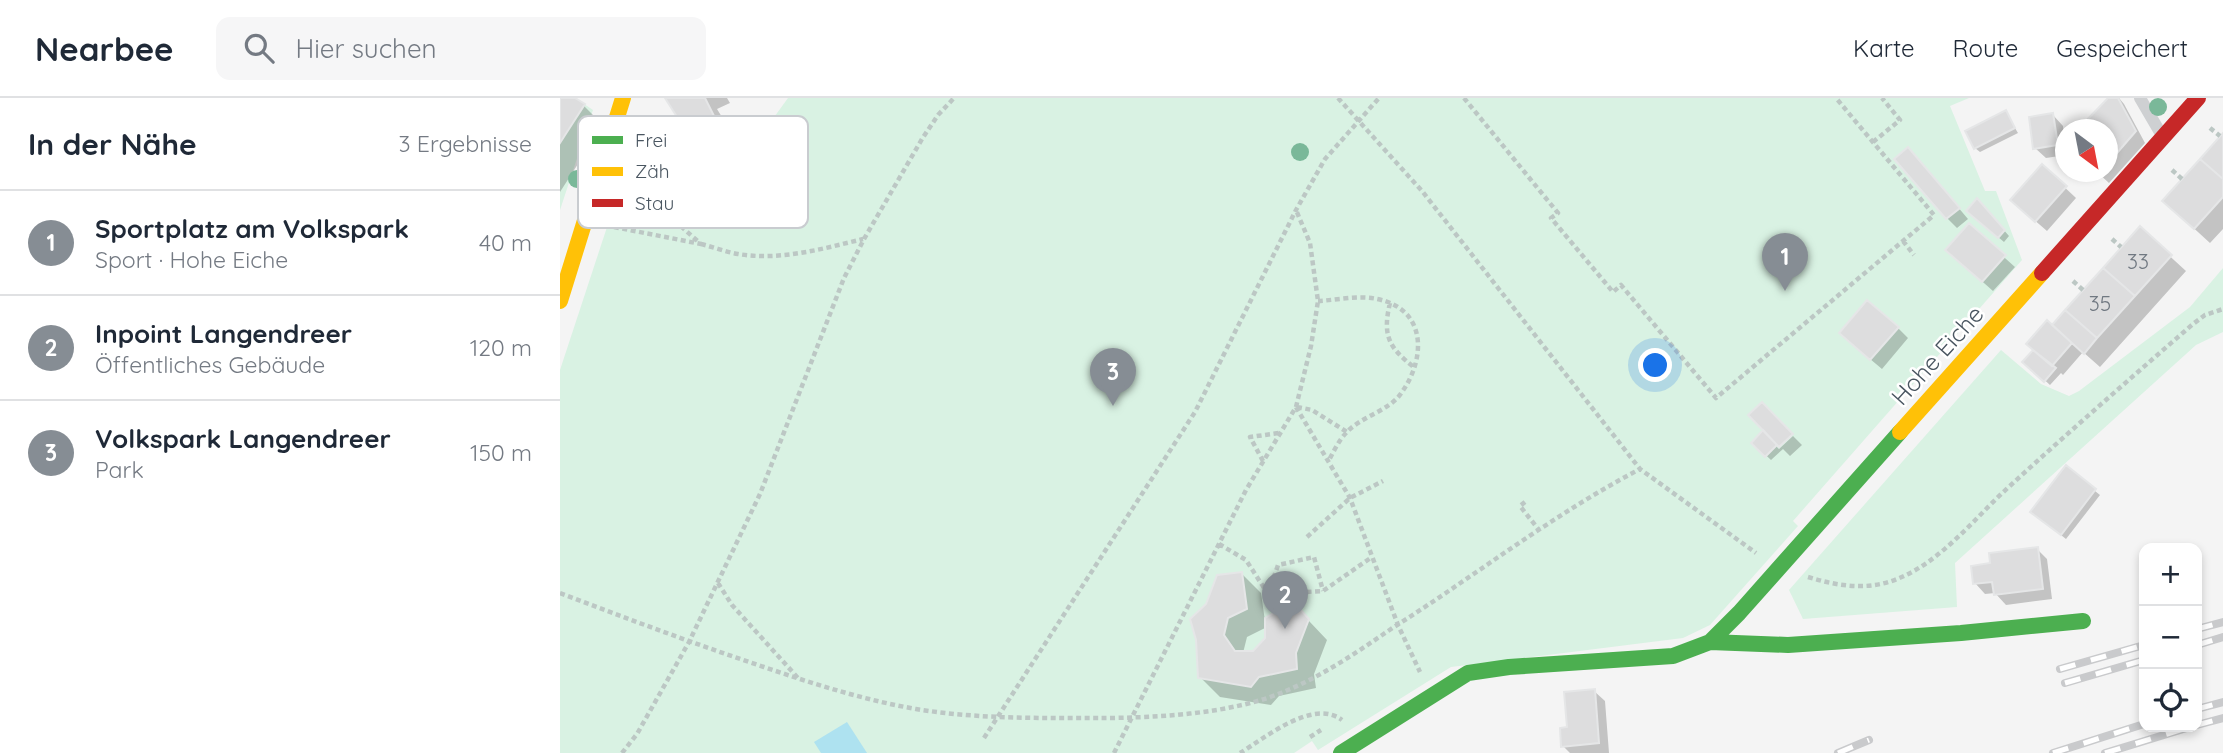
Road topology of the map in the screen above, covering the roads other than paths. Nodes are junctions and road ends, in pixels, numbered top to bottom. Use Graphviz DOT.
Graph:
graph roads {
  1 [pos="623,98"];
  2 [pos="2140,98"];
  3 [pos="2198,98"];
  4 [pos="617,116"];
  5 [pos="2163,137"];
  6 [pos="583,228"];
  7 [pos="560,301"];
  8 [pos="2083,621"];
  9 [pos="1710,642"];
  10 [pos="1341,753"];
  1 -- 4 [label="street"];
  2 -- 5 [label="lane"];
  3 -- 5 [label="street, Hohe Eiche"];
  5 -- 9 [label="street, Hohe Eiche"];
  6 -- 7 [label="street"];
  8 -- 9 [label="street, Hohe Eiche"];
  9 -- 10 [label="street, Hohe Eiche"];
}
